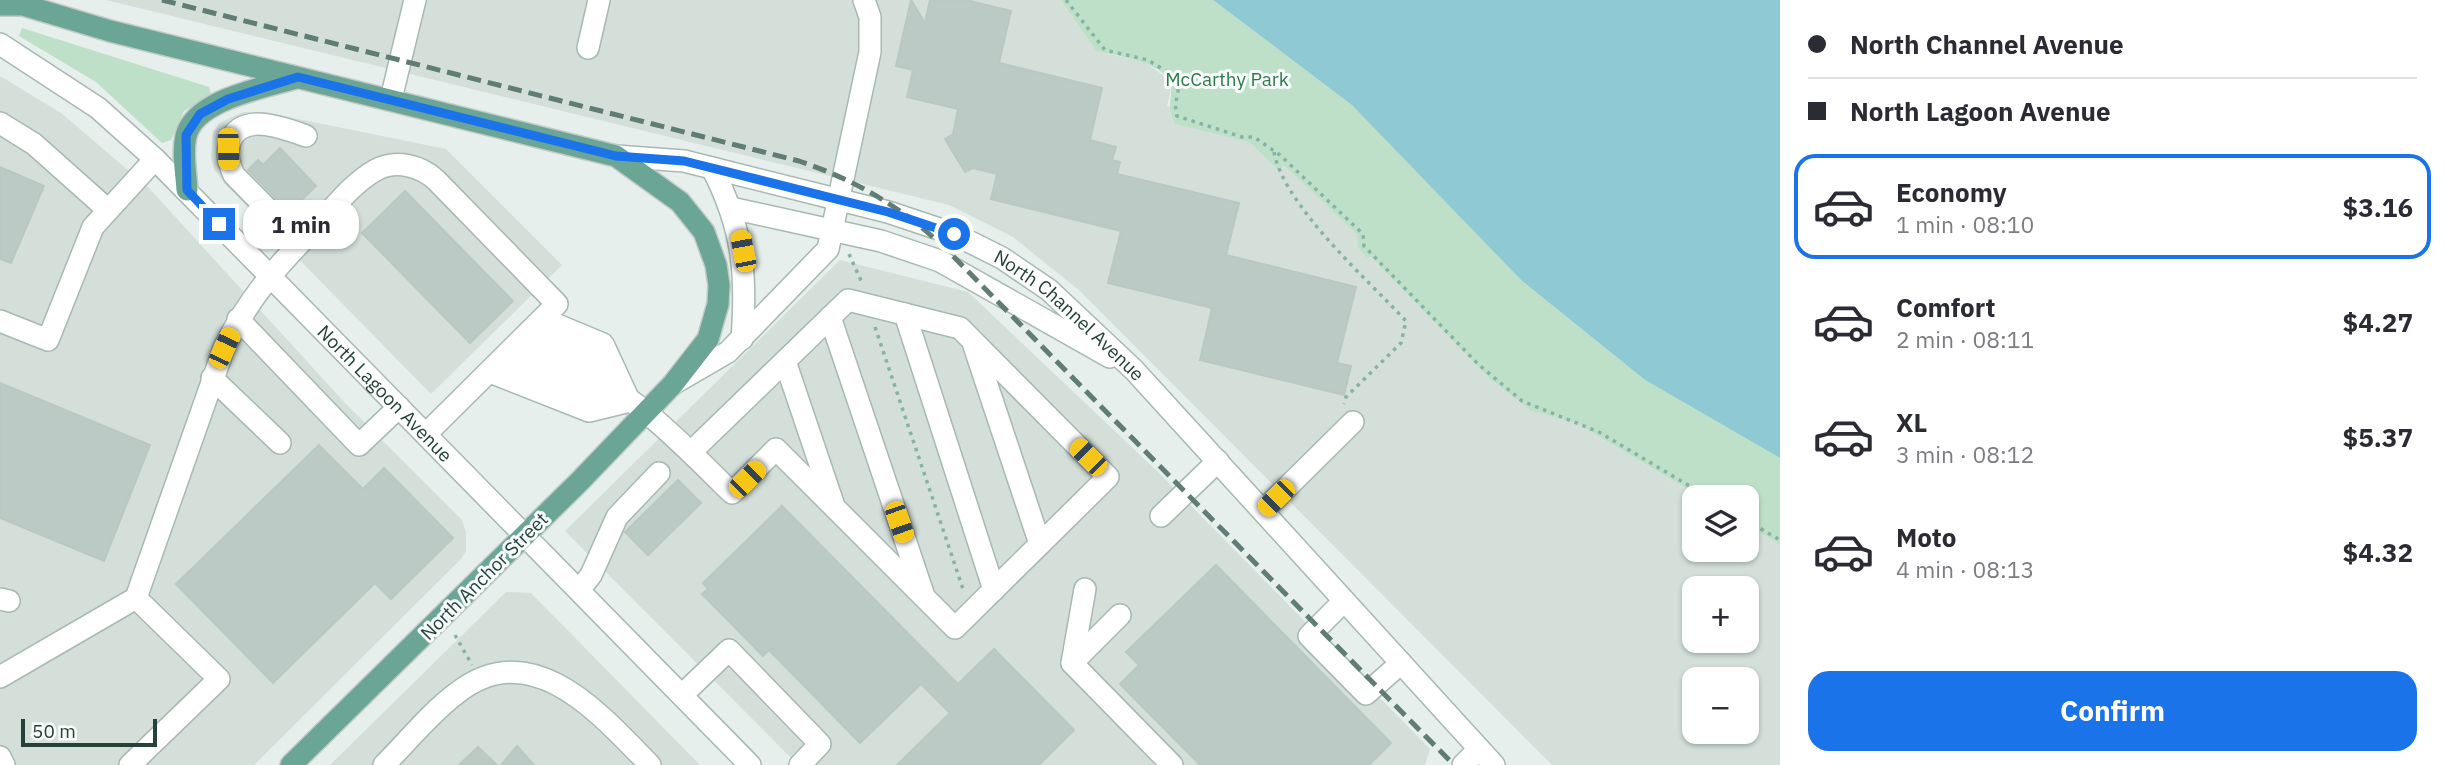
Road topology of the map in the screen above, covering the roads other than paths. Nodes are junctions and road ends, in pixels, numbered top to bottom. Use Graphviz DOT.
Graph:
graph roads {
  1 [pos="415,0"];
  2 [pos="599,0"];
  3 [pos="864,0"];
  4 [pos="0,5"];
  5 [pos="0,44"];
  6 [pos="588,48"];
  7 [pos="298,77"];
  8 [pos="391,99"];
  9 [pos="0,123"];
  10 [pos="306,136"];
  11 [pos="616,156"];
  12 [pos="155,159"];
  13 [pos="712,168"];
  14 [pos="187,190"];
  15 [pos="839,201"];
  16 [pos="731,208"];
  17 [pos="108,210"];
  18 [pos="833,232"];
  19 [pos="300,242"];
  20 [pos="269,274"];
  21 [pos="905,314"];
  22 [pos="830,317"];
  23 [pos="238,319"];
  24 [pos="0,321"];
  25 [pos="524,337"];
  26 [pos="742,339"];
  27 [pos="972,341"];
  28 [pos="785,361"];
  29 [pos="1133,370"];
  30 [pos="490,372"];
  31 [pos="212,378"];
  32 [pos="673,384"];
  33 [pos="399,407"];
  34 [pos="638,407"];
  35 [pos="1353,422"];
  36 [pos="426,435"];
  37 [pos="279,443"];
  38 [pos="691,452"];
  39 [pos="1218,461"];
  40 [pos="659,473"];
  41 [pos="835,508"];
  42 [pos="1263,511"];
  43 [pos="1161,516"];
  44 [pos="525,535"];
  45 [pos="1040,544"];
  46 [pos="1085,589"];
  47 [pos="579,590"];
  48 [pos="993,590"];
  49 [pos="136,598"];
  50 [pos="925,598"];
  51 [pos="1344,601"];
  52 [pos="1120,615"];
  53 [pos="1072,663"];
  54 [pos="1401,663"];
  55 [pos="0,677"];
  56 [pos="682,695"];
  57 [pos="1479,749"];
  58 [pos="0,757"];
  59 [pos="4,765"];
  60 [pos="130,765"];
  61 [pos="291,765"];
  62 [pos="384,765"];
  63 [pos="650,765"];
  64 [pos="750,765"];
  65 [pos="800,765"];
  66 [pos="1172,765"];
  67 [pos="1463,765"];
  68 [pos="1494,765"];
  1 -- 8 [label="street"];
  2 -- 6 [label="street"];
  3 -- 15 [label="street, North Anchor Street"];
  4 -- 7 [label="main road, North Channel Avenue"];
  5 -- 12 [label="street, North Lagoon Avenue"];
  7 -- 8 [label="main road, North Channel Avenue"];
  7 -- 14 [label="main road"];
  8 -- 11 [label="main road, North Channel Avenue"];
  9 -- 17 [label="street"];
  10 -- 19 [label="street"];
  11 -- 13 [label="street, North Channel Avenue"];
  11 -- 32 [label="main road, North Anchor Street"];
  12 -- 14 [label="street, North Lagoon Avenue"];
  12 -- 17 [label="street"];
  13 -- 15 [label="street, North Channel Avenue"];
  13 -- 16 [label="street"];
  14 -- 20 [label="street, North Lagoon Avenue"];
  15 -- 18 [label="street, North Anchor Street"];
  15 -- 29 [label="street, North Channel Avenue"];
  16 -- 18 [label="street"];
  16 -- 26 [label="street"];
  17 -- 24 [label="street"];
  18 -- 26 [label="street, North Anchor Street"];
  18 -- 29 [label="street"];
  19 -- 20 [label="street"];
  19 -- 25 [label="street"];
  20 -- 23 [label="street"];
  20 -- 33 [label="street, North Lagoon Avenue"];
  21 -- 22 [label="street"];
  21 -- 27 [label="street"];
  21 -- 48 [label="street"];
  22 -- 28 [label="street"];
  22 -- 50 [label="street"];
  23 -- 31 [label="street"];
  23 -- 33 [label="street"];
  25 -- 30 [label="street"];
  25 -- 34 [label="street"];
  25 -- 34 [label="street"];
  26 -- 32 [label="street, North Anchor Street"];
  27 -- 45 [label="street"];
  27 -- 45 [label="street"];
  28 -- 38 [label="street"];
  28 -- 41 [label="street"];
  29 -- 39 [label="street, North Channel Avenue"];
  30 -- 34 [label="street"];
  30 -- 36 [label="street"];
  31 -- 37 [label="street"];
  31 -- 49 [label="street"];
  32 -- 34 [label="main road, North Anchor Street"];
  33 -- 36 [label="street, North Lagoon Avenue"];
  34 -- 38 [label="street"];
  34 -- 44 [label="main road, North Anchor Street"];
  35 -- 42 [label="street"];
  36 -- 44 [label="street, North Lagoon Avenue"];
  38 -- 41 [label="street"];
  39 -- 42 [label="street, North Channel Avenue"];
  39 -- 43 [label="street"];
  40 -- 47 [label="street"];
  41 -- 50 [label="street"];
  42 -- 51 [label="street, North Channel Avenue"];
  44 -- 47 [label="street, North Lagoon Avenue"];
  44 -- 61 [label="main road, North Anchor Street"];
  45 -- 48 [label="street"];
  46 -- 53 [label="street"];
  47 -- 56 [label="street, North Lagoon Avenue"];
  48 -- 50 [label="street"];
  49 -- 55 [label="street"];
  49 -- 60 [label="street"];
  51 -- 54 [label="street, North Channel Avenue"];
  51 -- 54 [label="street"];
  52 -- 53 [label="street"];
  53 -- 66 [label="street"];
  54 -- 57 [label="street, North Channel Avenue"];
  56 -- 64 [label="street, North Lagoon Avenue"];
  56 -- 65 [label="street"];
  57 -- 67 [label="street"];
  57 -- 68 [label="street, North Channel Avenue"];
  58 -- 59 [label="street"];
  62 -- 63 [label="street"];
}
